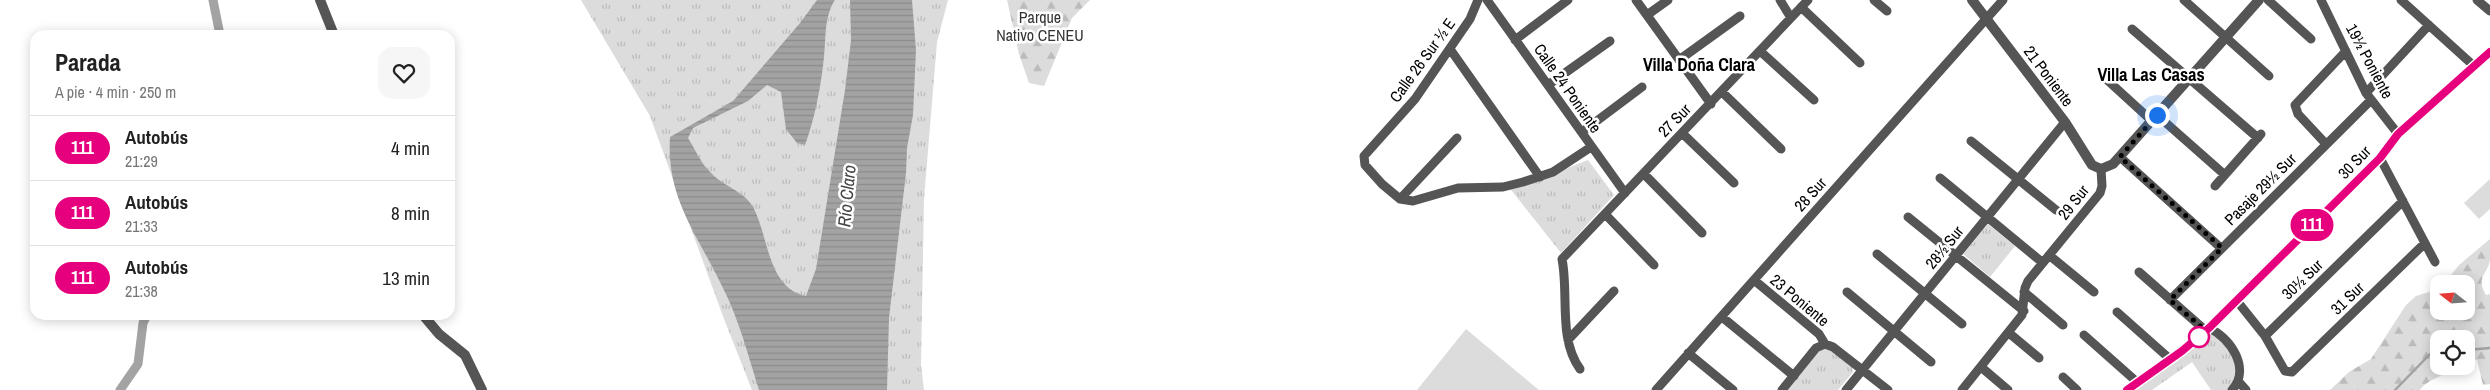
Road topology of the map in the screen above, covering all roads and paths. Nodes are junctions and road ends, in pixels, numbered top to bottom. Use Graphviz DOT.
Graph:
graph roads {
  1 [pos="320,0"];
  2 [pos="1478,0"];
  3 [pos="1487,0"];
  4 [pos="1568,0"];
  5 [pos="1636,0"];
  6 [pos="1668,0"];
  7 [pos="1780,0"];
  8 [pos="1808,0"];
  9 [pos="1874,0"];
  10 [pos="1972,0"];
  11 [pos="2003,0"];
  12 [pos="2184,0"];
  13 [pos="2259,0"];
  14 [pos="2268,0"];
  15 [pos="2321,0"];
  16 [pos="2401,0"];
  17 [pos="2477,0"];
  18 [pos="1801,8"];
  19 [pos="1887,11"];
  20 [pos="2490,11"];
  21 [pos="1647,15"];
  22 [pos="1740,16"];
  23 [pos="1791,18"];
  24 [pos="1987,19"];
  25 [pos="2429,25"];
  26 [pos="2132,29"];
  27 [pos="332,30"];
  28 [pos="2226,37"];
  29 [pos="2311,38"];
  30 [pos="1515,40"];
  31 [pos="1610,41"];
  32 [pos="1450,49"];
  33 [pos="1760,51"];
  34 [pos="2346,51"];
  35 [pos="2490,52"];
  36 [pos="1680,60"];
  37 [pos="1860,62"];
  38 [pos="2474,66"];
  39 [pos="2269,76"];
  40 [pos="2105,78"];
  41 [pos="2190,78"];
  42 [pos="1548,85"];
  43 [pos="1642,87"];
  44 [pos="1722,92"];
  45 [pos="2369,97"];
  46 [pos="1814,100"];
  47 [pos="1710,104"];
  48 [pos="2154,118"];
  49 [pos="2065,122"];
  50 [pos="1582,132"];
  51 [pos="1682,133"];
  52 [pos="2398,134"];
  53 [pos="1456,138"];
  54 [pos="1971,141"];
  55 [pos="2326,144"];
  56 [pos="1591,147"];
  57 [pos="1781,149"];
  58 [pos="2120,157"];
  59 [pos="2380,158"];
  60 [pos="2101,169"];
  61 [pos="1644,174"];
  62 [pos="2225,175"];
  63 [pos="1540,177"];
  64 [pos="1940,178"];
  65 [pos="2018,180"];
  66 [pos="1734,183"];
  67 [pos="2215,186"];
  68 [pos="1625,193"];
  69 [pos="1403,200"];
  70 [pos="2403,201"];
  71 [pos="2056,210"];
  72 [pos="1604,214"];
  73 [pos="1908,217"];
  74 [pos="1987,217"];
  75 [pos="1702,233"];
  76 [pos="2425,242"];
  77 [pos="2222,248"];
  78 [pos="1878,254"];
  79 [pos="2049,255"];
  80 [pos="1956,256"];
  81 [pos="2435,262"];
  82 [pos="2043,263"];
  83 [pos="1654,265"];
  84 [pos="2139,272"];
  85 [pos="1754,280"];
  86 [pos="1614,291"];
  87 [pos="1847,292"];
  88 [pos="2024,292"];
  89 [pos="2094,292"];
  90 [pos="1925,293"];
  91 [pos="2170,300"];
  92 [pos="2237,301"];
  93 [pos="2024,311"];
  94 [pos="2117,312"];
  95 [pos="1722,317"];
  96 [pos="427,320"];
  97 [pos="1962,324"];
  98 [pos="2063,325"];
  99 [pos="2208,330"];
  100 [pos="1894,331"];
  101 [pos="2009,333"];
  102 [pos="2084,335"];
  103 [pos="2264,336"];
  104 [pos="1568,340"];
  105 [pos="1825,344"];
  106 [pos="1688,354"];
  107 [pos="2039,358"];
  108 [pos="2170,359"];
  109 [pos="1931,362"];
  110 [pos="1981,367"];
  111 [pos="1580,369"];
  112 [pos="1862,370"];
  113 [pos="1794,376"];
  114 [pos="2063,377"];
  115 [pos="2238,380"];
  116 [pos="2136,382"];
  117 [pos="482,390"];
  118 [pos="1656,390"];
  119 [pos="1733,390"];
  120 [pos="1782,390"];
  121 [pos="1846,390"];
  122 [pos="1888,390"];
  123 [pos="1962,390"];
  124 [pos="2008,390"];
  125 [pos="2077,390"];
  126 [pos="2127,390"];
  127 [pos="2232,390"];
  128 [pos="2246,390"];
  1 -- 27 [label="street"];
  2 -- 32 [label="street, Calle 26 Sur ½ E"];
  3 -- 30 [label="street, Calle 24 Poniente"];
  4 -- 30 [label="street"];
  5 -- 21 [label="street"];
  6 -- 21 [label="street"];
  7 -- 23 [label="street"];
  8 -- 18 [label="street, 27 Sur"];
  9 -- 19 [label="street"];
  10 -- 24 [label="street, 21 Poniente"];
  11 -- 24 [label="street, 28 Sur"];
  12 -- 28 [label="street"];
  13 -- 28 [label="street, 29 Sur"];
  14 -- 29 [label="street"];
  15 -- 34 [label="street, 19½ Poniente"];
  16 -- 25 [label="street"];
  17 -- 20 [label="street"];
  18 -- 23 [label="street, 27 Sur"];
  18 -- 37 [label="street"];
  21 -- 36 [label="street"];
  22 -- 36 [label="street"];
  23 -- 33 [label="street, 27 Sur"];
  24 -- 49 [label="street, 21 Poniente"];
  24 -- 85 [label="street, 28 Sur"];
  25 -- 38 [label="street"];
  25 -- 45 [label="street, Pasaje 29½ Sur"];
  26 -- 41 [label="street"];
  28 -- 39 [label="street"];
  28 -- 41 [label="street, 29 Sur"];
  30 -- 42 [label="street, Calle 24 Poniente"];
  31 -- 42 [label="street"];
  32 -- 63 [label="street"];
  32 -- 69 [label="street, Calle 26 Sur ½ E"];
  33 -- 44 [label="street, 27 Sur"];
  33 -- 46 [label="street"];
  34 -- 45 [label="street, 19½ Poniente"];
  34 -- 55 [label="street"];
  35 -- 38 [label="street, 30 Sur"];
  36 -- 47 [label="street"];
  38 -- 52 [label="street, 30 Sur"];
  40 -- 48 [label="street"];
  41 -- 48 [label="street, 29 Sur"];
  41 -- 62 [label="street"];
  42 -- 50 [label="street, Calle 24 Poniente"];
  43 -- 50 [label="street"];
  44 -- 47 [label="street, 27 Sur"];
  44 -- 57 [label="street"];
  45 -- 52 [label="street, 19½ Poniente"];
  45 -- 55 [label="street, Pasaje 29½ Sur"];
  47 -- 51 [label="street, 27 Sur"];
  48 -- 58 [label="street, 29 Sur"];
  48 -- 62 [label="street"];
  49 -- 60 [label="street, 21 Poniente"];
  49 -- 65 [label="street, 28½ Sur"];
  50 -- 56 [label="street, Calle 24 Poniente"];
  51 -- 61 [label="street, 27 Sur"];
  51 -- 66 [label="street"];
  52 -- 59 [label="street, 30 Sur"];
  53 -- 69 [label="street"];
  54 -- 65 [label="street"];
  55 -- 77 [label="street, Pasaje 29½ Sur"];
  56 -- 63 [label="street"];
  56 -- 68 [label="street, Calle 24 Poniente"];
  58 -- 60 [label="street, 29 Sur"];
  58 -- 77 [label="street"];
  59 -- 70 [label="street"];
  59 -- 92 [label="street, 30 Sur"];
  60 -- 79 [label="street, 29 Sur"];
  61 -- 68 [label="street, 27 Sur"];
  61 -- 75 [label="street"];
  62 -- 67 [label="street"];
  63 -- 69 [label="street"];
  64 -- 74 [label="street"];
  65 -- 71 [label="street"];
  65 -- 74 [label="street, 28½ Sur"];
  68 -- 72 [label="street, 27 Sur"];
  70 -- 76 [label="street"];
  70 -- 103 [label="street, 30½ Sur"];
  72 -- 83 [label="street"];
  72 -- 104 [label="street, 27 Sur"];
  73 -- 80 [label="street"];
  74 -- 80 [label="street, 28½ Sur"];
  74 -- 82 [label="street"];
  76 -- 81 [label="street"];
  76 -- 103 [label="street, 31 Sur"];
  77 -- 91 [label="street, Pasaje 29½ Sur"];
  78 -- 90 [label="street"];
  79 -- 82 [label="street, 29 Sur"];
  79 -- 89 [label="street"];
  80 -- 90 [label="street, 28½ Sur"];
  80 -- 93 [label="street"];
  82 -- 88 [label="street, 29 Sur"];
  84 -- 91 [label="street"];
  85 -- 95 [label="street, 28 Sur"];
  85 -- 105 [label="street, 23 Poniente"];
  86 -- 104 [label="street"];
  87 -- 100 [label="street"];
  88 -- 93 [label="street"];
  88 -- 98 [label="street"];
  90 -- 97 [label="street"];
  90 -- 100 [label="street, 28½ Sur"];
  91 -- 99 [label="street"];
  92 -- 99 [label="street, 30 Sur"];
  92 -- 103 [label="street"];
  93 -- 101 [label="street"];
  94 -- 108 [label="street"];
  95 -- 106 [label="street, 28 Sur"];
  95 -- 113 [label="street"];
  96 -- 117 [label="street"];
  99 -- 108 [label="street, 30 Sur"];
  99 -- 115 [label="street"];
  100 -- 109 [label="street"];
  100 -- 112 [label="street, 28½ Sur"];
  101 -- 107 [label="street"];
  101 -- 110 [label="street"];
  102 -- 116 [label="street"];
  104 -- 111 [label="street"];
  105 -- 112 [label="street, 23 Poniente"];
  105 -- 113 [label="street"];
  106 -- 118 [label="street, 28 Sur"];
  106 -- 119 [label="street"];
  108 -- 116 [label="street, 30 Sur"];
  110 -- 123 [label="street"];
  110 -- 124 [label="street"];
  112 -- 121 [label="street, 28½ Sur"];
  112 -- 122 [label="street, 23 Poniente"];
  113 -- 120 [label="street"];
  114 -- 125 [label="street"];
  115 -- 127 [label="street"];
  115 -- 128 [label="street"];
  116 -- 126 [label="street, 30 Sur"];
}
